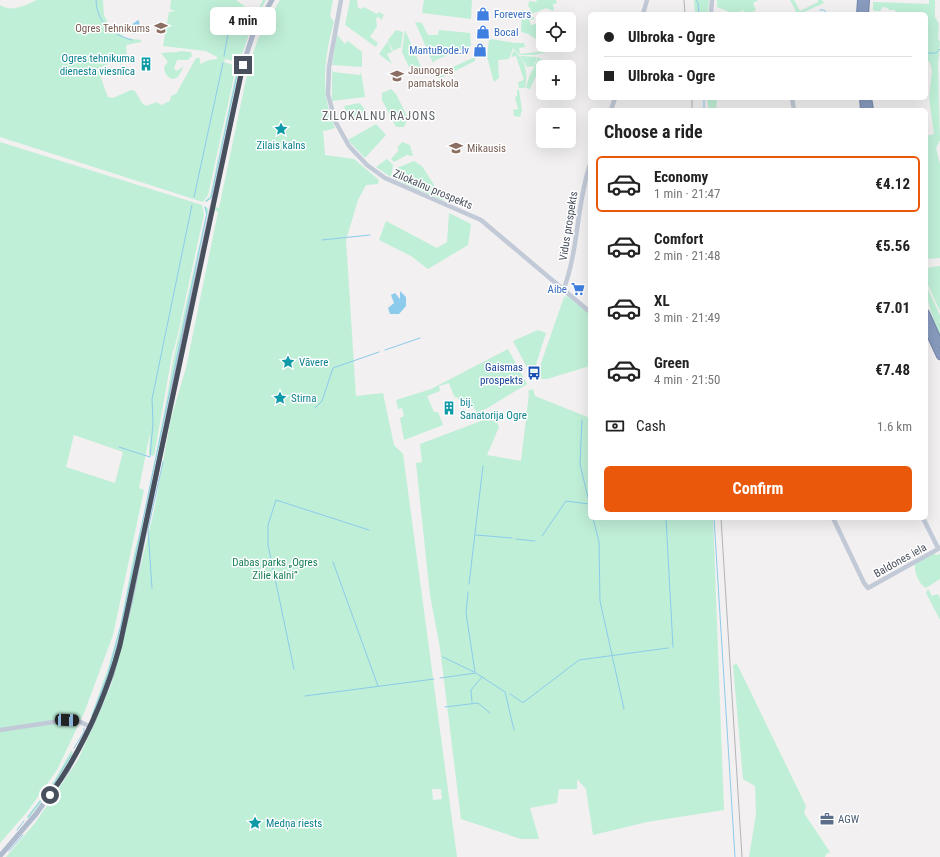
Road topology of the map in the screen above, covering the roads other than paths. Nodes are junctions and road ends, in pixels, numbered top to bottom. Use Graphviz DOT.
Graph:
graph roads {
  1 [pos="272,0"];
  2 [pos="340,0"];
  3 [pos="647,0"];
  4 [pos="712,0"];
  5 [pos="861,0"];
  6 [pos="866,0"];
  7 [pos="644,12"];
  8 [pos="711,12"];
  9 [pos="860,12"];
  10 [pos="865,12"];
  11 [pos="588,172"];
  12 [pos="563,291"];
  13 [pos="588,310"];
  14 [pos="928,317"];
  15 [pos="928,330"];
  16 [pos="940,344"];
  17 [pos="940,356"];
  18 [pos="834,520"];
  19 [pos="924,520"];
  20 [pos="939,548"];
  21 [pos="91,727"];
  22 [pos="0,730"];
  23 [pos="0,856"];
  1 -- 21 [label="main road"];
  2 -- 12 [label="main road, Zilokalnu prospekts"];
  3 -- 7 [label="main road"];
  4 -- 8 [label="main road"];
  5 -- 9 [label="highway"];
  6 -- 10 [label="highway"];
  11 -- 12 [label="main road, Vidus prospekts"];
  12 -- 13 [label="main road, Zilokalnu prospekts"];
  14 -- 16 [label="highway"];
  15 -- 17 [label="highway"];
  18 -- 20 [label="main road, Baldones iela"];
  19 -- 20 [label="main road"];
  21 -- 22 [label="main road"];
  21 -- 23 [label="main road"];
}
